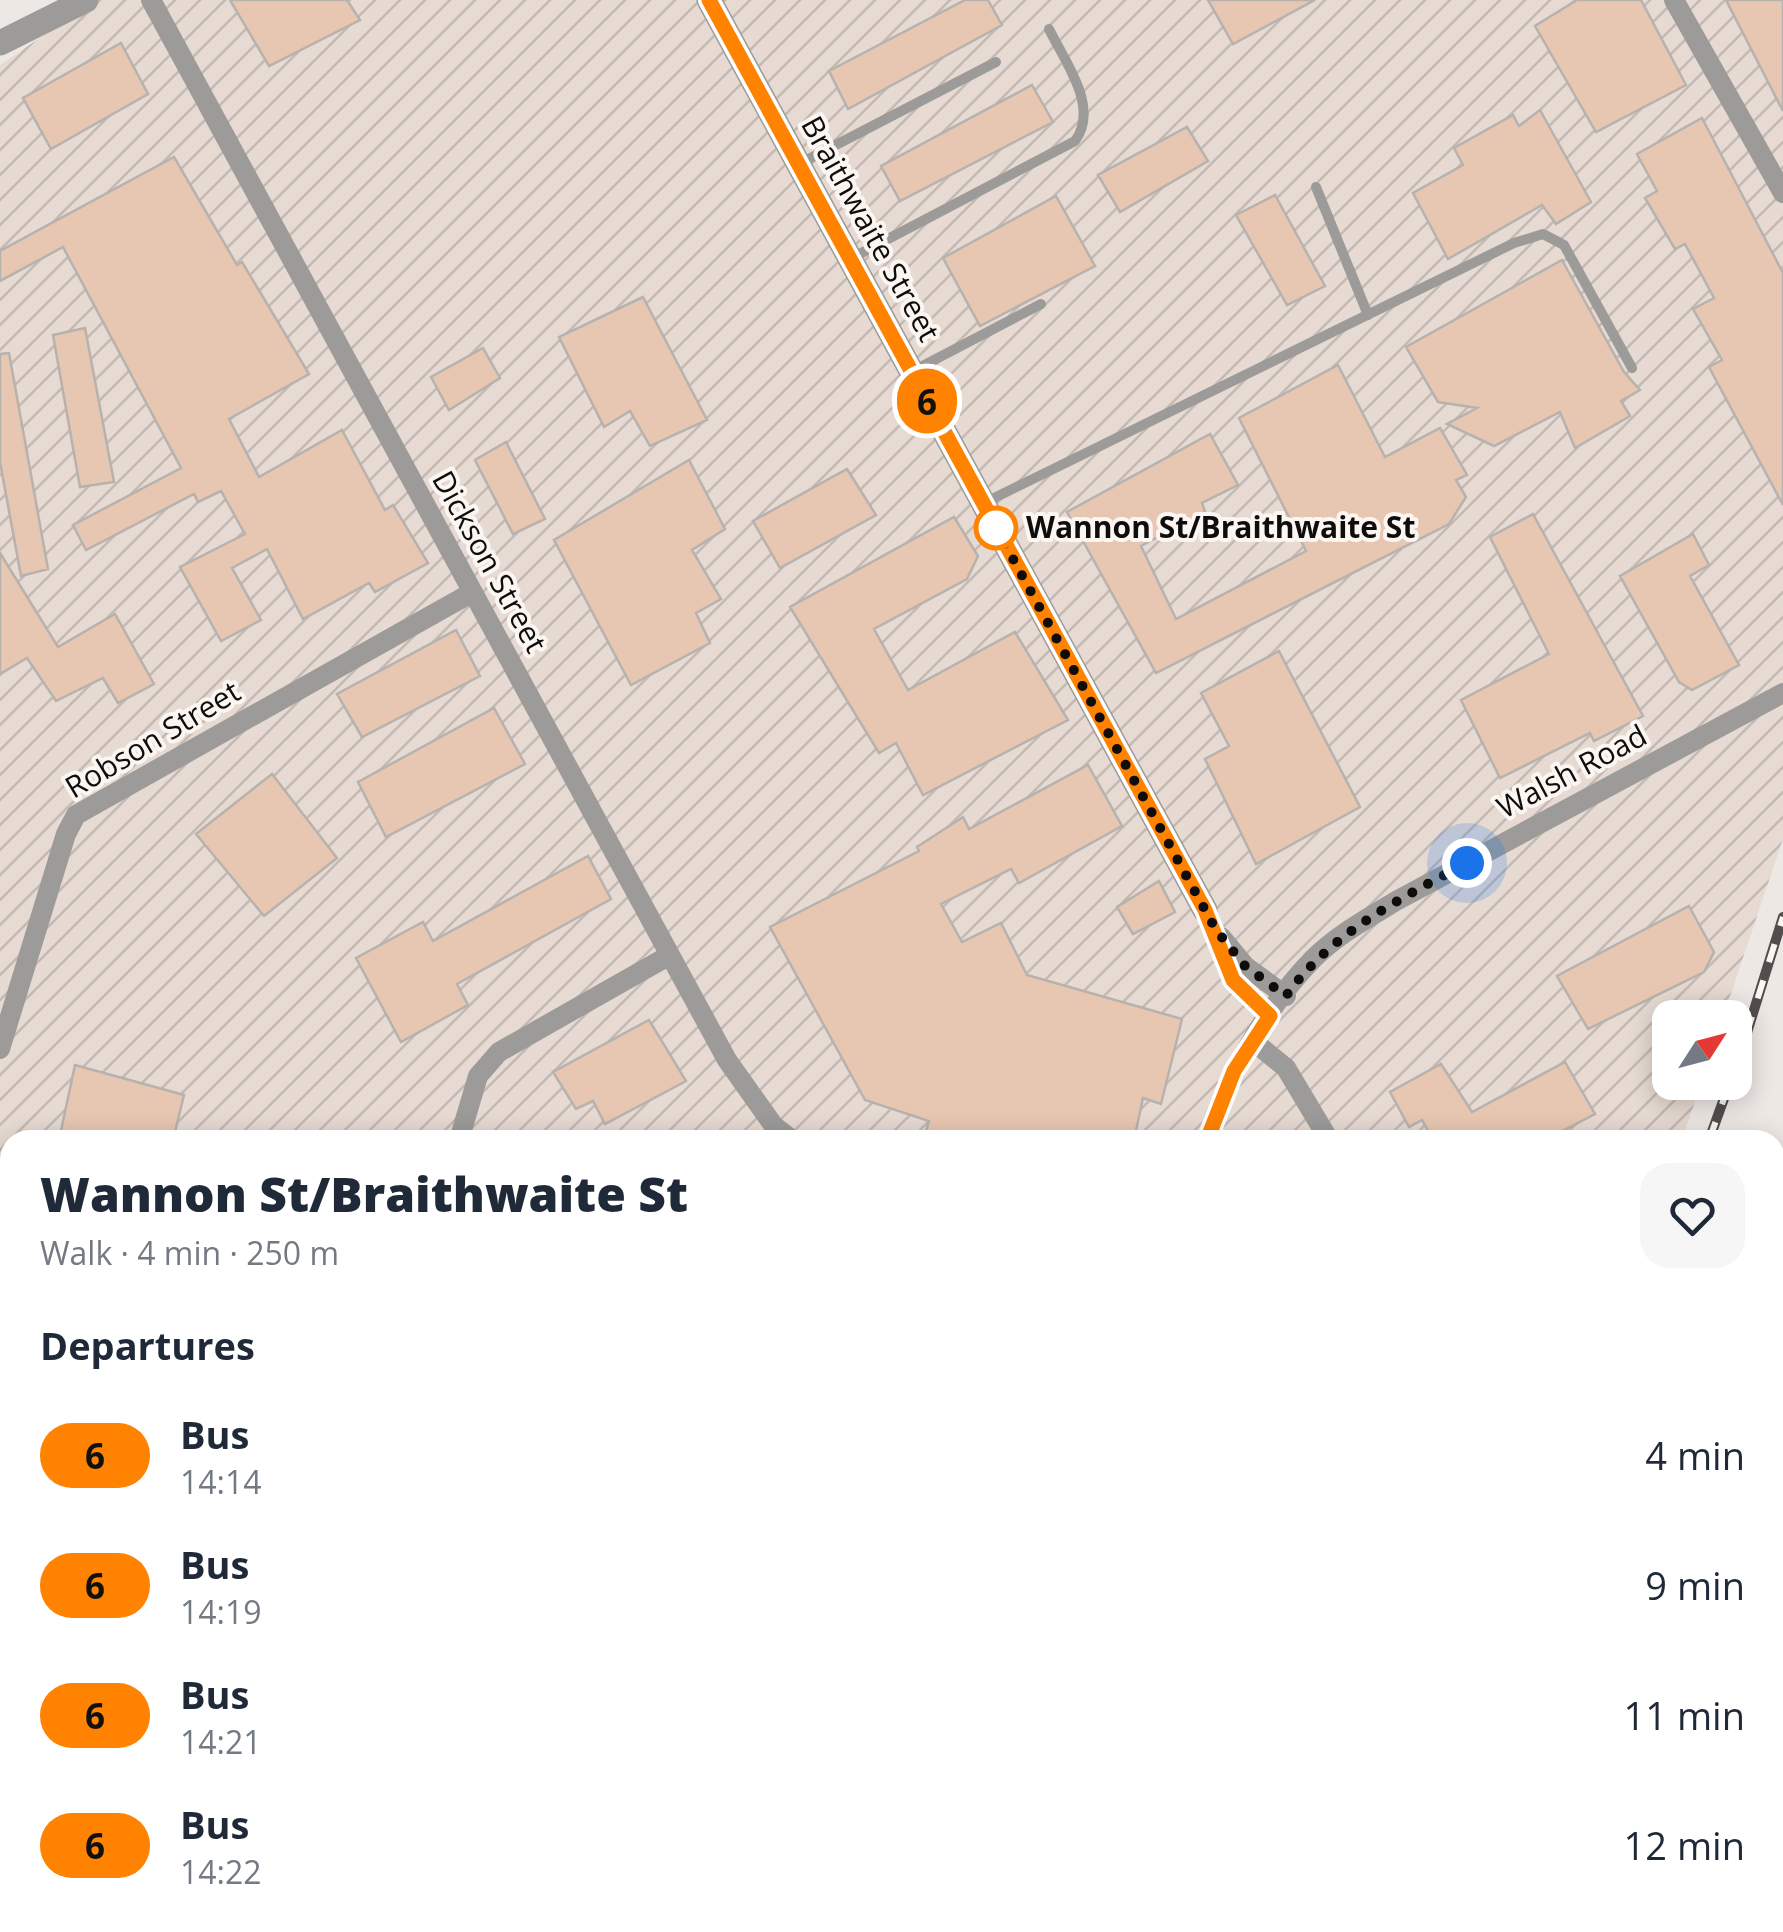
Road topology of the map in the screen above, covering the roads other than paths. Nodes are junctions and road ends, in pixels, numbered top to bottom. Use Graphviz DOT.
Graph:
graph roads {
  1 [pos="86,0"];
  2 [pos="151,0"];
  3 [pos="709,0"];
  4 [pos="1674,0"];
  5 [pos="1049,28"];
  6 [pos="0,43"];
  7 [pos="996,62"];
  8 [pos="798,164"];
  9 [pos="1316,188"];
  10 [pos="1783,193"];
  11 [pos="850,259"];
  12 [pos="1041,304"];
  13 [pos="1368,315"];
  14 [pos="1632,368"];
  15 [pos="911,372"];
  16 [pos="983,504"];
  17 [pos="471,593"];
  18 [pos="1783,693"];
  19 [pos="1205,910"];
  20 [pos="670,955"];
  21 [pos="1286,996"];
  22 [pos="1262,1028"];
  23 [pos="0,1048"];
  24 [pos="461,1130"];
  25 [pos="782,1130"];
  26 [pos="1211,1130"];
  27 [pos="1322,1130"];
  1 -- 6 [label="street"];
  2 -- 17 [label="street, Dickson Street"];
  3 -- 8 [label="street, Braithwaite Street"];
  4 -- 10 [label="street"];
  5 -- 11 [label="lane"];
  7 -- 8 [label="lane"];
  8 -- 11 [label="street, Braithwaite Street"];
  9 -- 13 [label="lane"];
  11 -- 15 [label="street, Braithwaite Street"];
  12 -- 15 [label="lane"];
  13 -- 14 [label="lane"];
  13 -- 16 [label="lane"];
  15 -- 16 [label="street, Braithwaite Street"];
  16 -- 19 [label="street, Braithwaite Street"];
  17 -- 20 [label="street, Dickson Street"];
  17 -- 23 [label="street, Robson Street"];
  18 -- 21 [label="street, Walsh Road"];
  19 -- 21 [label="street, Braithwaite Street"];
  19 -- 22 [label="street, Braithwaite Street"];
  20 -- 24 [label="street"];
  20 -- 25 [label="street, Dickson Street"];
  21 -- 22 [label="street, Walsh Road"];
  22 -- 26 [label="street, Walsh Road"];
  22 -- 27 [label="street, Braithwaite Street"];
}
